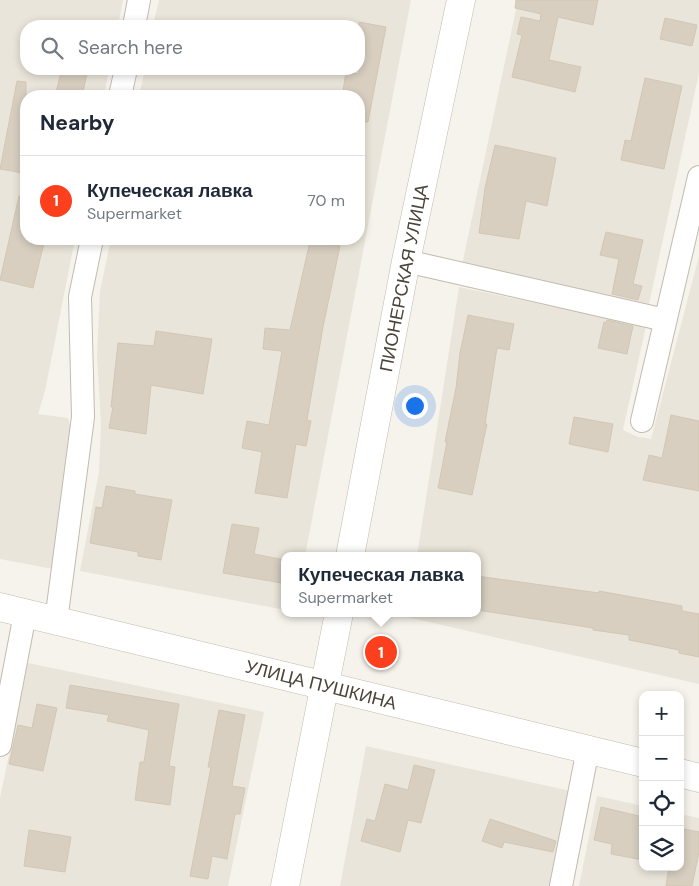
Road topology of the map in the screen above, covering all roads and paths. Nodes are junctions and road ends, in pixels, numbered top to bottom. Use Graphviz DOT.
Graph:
graph roads {
  1 [pos="139,0"];
  2 [pos="461,0"];
  3 [pos="135,20"];
  4 [pos="125,75"];
  5 [pos="121,90"];
  6 [pos="699,177"];
  7 [pos="91,245"];
  8 [pos="406,261"];
  9 [pos="665,320"];
  10 [pos="642,420"];
  11 [pos="351,552"];
  12 [pos="12,611"];
  13 [pos="338,617"];
  14 [pos="56,621"];
  15 [pos="325,686"];
  16 [pos="0,745"];
  17 [pos="588,749"];
  18 [pos="639,763"];
  19 [pos="684,774"];
  20 [pos="699,778"];
  21 [pos="285,886"];
  22 [pos="561,886"];
  1 -- 3 [label="street"];
  2 -- 8 [label="street, ПИОНЕРСКАЯ УЛИЦА"];
  4 -- 5 [label="street"];
  6 -- 9 [label="street"];
  7 -- 14 [label="street"];
  8 -- 9 [label="street"];
  8 -- 11 [label="street, ПИОНЕРСКАЯ УЛИЦА"];
  9 -- 10 [label="street"];
  12 -- 14 [label="street, УЛИЦА ПУШКИНА"];
  12 -- 16 [label="street"];
  13 -- 15 [label="street"];
  14 -- 15 [label="street, УЛИЦА ПУШКИНА"];
  15 -- 17 [label="street, УЛИЦА ПУШКИНА"];
  15 -- 21 [label="street"];
  17 -- 18 [label="street, УЛИЦА ПУШКИНА"];
  17 -- 22 [label="street"];
  19 -- 20 [label="street"];
}
